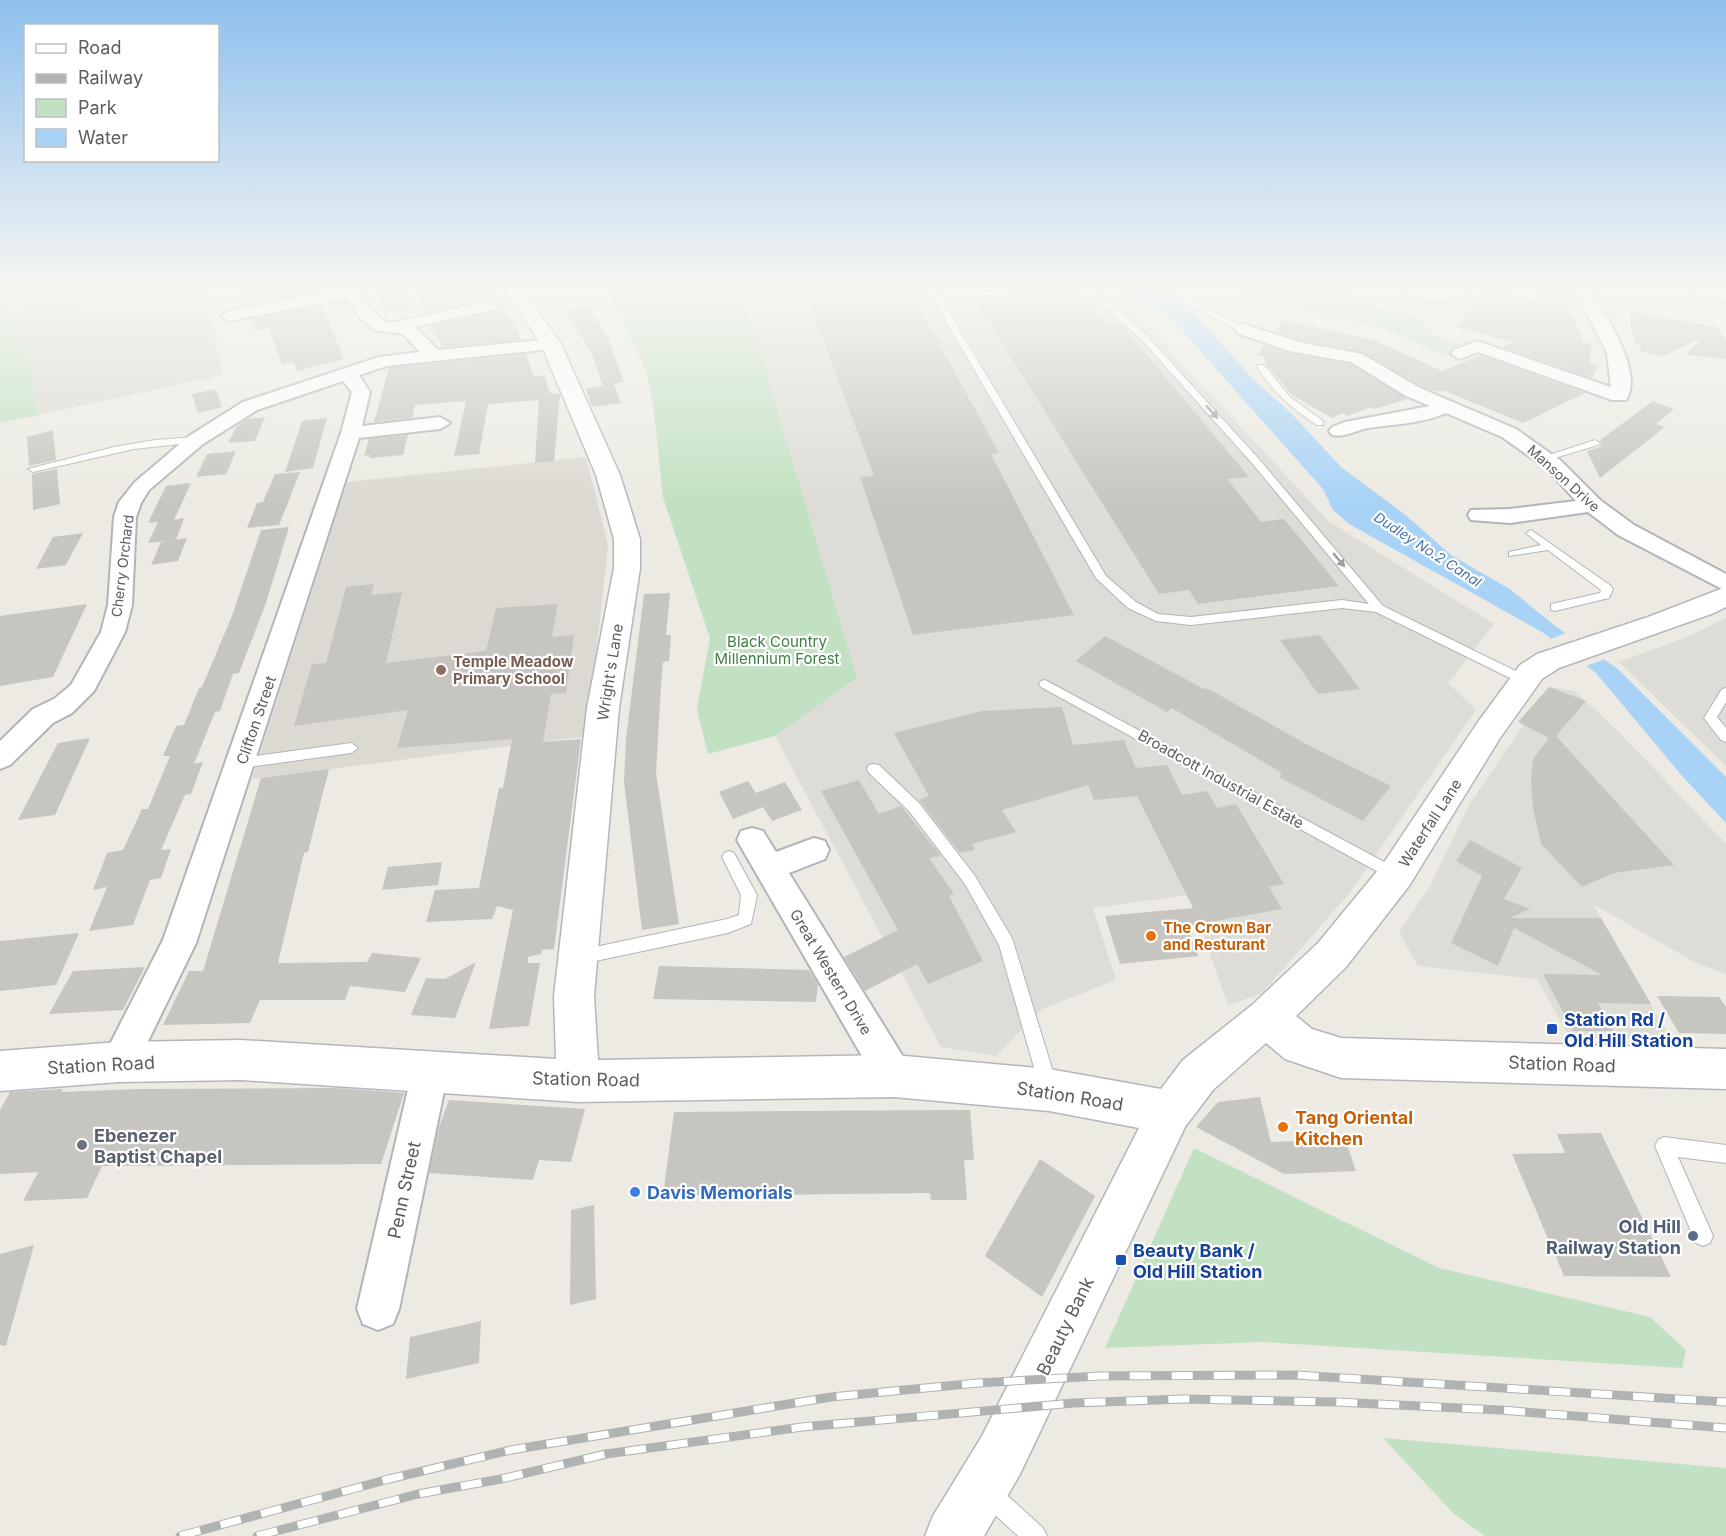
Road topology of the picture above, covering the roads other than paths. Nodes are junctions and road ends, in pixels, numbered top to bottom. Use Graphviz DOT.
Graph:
graph roads {
  1 [pos="388,361"];
  2 [pos="558,361"];
  3 [pos="974,361"];
  4 [pos="1164,361"];
  5 [pos="1360,361"];
  6 [pos="1519,361"];
  7 [pos="1617,361"];
  8 [pos="1261,367"];
  9 [pos="344,374"];
  10 [pos="1444,407"];
  11 [pos="1320,423"];
  12 [pos="440,424"];
  13 [pos="351,433"];
  14 [pos="196,440"];
  15 [pos="1594,443"];
  16 [pos="1545,458"];
  17 [pos="33,469"];
  18 [pos="1592,505"];
  19 [pos="1479,515"];
  20 [pos="1510,516"];
  21 [pos="1531,533"];
  22 [pos="1549,547"];
  23 [pos="1513,554"];
  24 [pos="1726,584"];
  25 [pos="1726,596"];
  26 [pos="1555,607"];
  27 [pos="1379,609"];
  28 [pos="1536,671"];
  29 [pos="1045,684"];
  30 [pos="1726,692"];
  31 [pos="1726,737"];
  32 [pos="351,748"];
  33 [pos="0,759"];
  34 [pos="241,763"];
  35 [pos="874,769"];
  36 [pos="814,850"];
  37 [pos="750,855"];
  38 [pos="1396,875"];
  39 [pos="579,957"];
  40 [pos="1266,1018"];
  41 [pos="119,1062"];
  42 [pos="1726,1069"];
  43 [pos="0,1071"];
  44 [pos="430,1072"];
  45 [pos="894,1076"];
  46 [pos="578,1081"];
  47 [pos="1049,1090"];
  48 [pos="1170,1113"];
  49 [pos="1726,1154"];
  50 [pos="1703,1236"];
  51 [pos="378,1309"];
  52 [pos="982,1488"];
  53 [pos="953,1536"];
  54 [pos="1035,1536"];
  1 -- 9 [label="street, Cherry Orchard"];
  2 -- 39 [label="street, Wright's Lane"];
  3 -- 27 [label="lane"];
  4 -- 27 [label="lane, one-way"];
  5 -- 10 [label="street, Manson Drive"];
  6 -- 7 [label="street"];
  8 -- 11 [label="lane"];
  9 -- 13 [label="street, Clifton Street"];
  9 -- 14 [label="street, Cherry Orchard"];
  10 -- 11 [label="street"];
  10 -- 16 [label="street, Manson Drive"];
  12 -- 13 [label="street"];
  13 -- 34 [label="street, Clifton Street"];
  14 -- 17 [label="lane"];
  14 -- 33 [label="street, Cherry Orchard"];
  15 -- 16 [label="lane"];
  16 -- 18 [label="street, Manson Drive"];
  18 -- 20 [label="street"];
  18 -- 24 [label="street, Manson Drive"];
  19 -- 20 [label="street"];
  20 -- 21 [label="street"];
  21 -- 22 [label="lane"];
  22 -- 23 [label="lane"];
  22 -- 26 [label="lane"];
  25 -- 28 [label="street"];
  27 -- 28 [label="lane"];
  28 -- 38 [label="street, Waterfall Lane"];
  29 -- 38 [label="lane, Broadcott Industrial Estate"];
  30 -- 31 [label="lane"];
  32 -- 34 [label="lane"];
  34 -- 41 [label="street, Clifton Street"];
  35 -- 47 [label="lane"];
  36 -- 37 [label="street"];
  37 -- 39 [label="lane"];
  37 -- 45 [label="street, Great Western Drive"];
  38 -- 40 [label="street, Waterfall Lane"];
  39 -- 46 [label="street, Wright's Lane"];
  40 -- 42 [label="street, Station Road"];
  40 -- 48 [label="street, Waterfall Lane"];
  41 -- 43 [label="street, Station Road"];
  41 -- 44 [label="street, Station Road"];
  44 -- 46 [label="street, Station Road"];
  44 -- 51 [label="street, Penn Street"];
  45 -- 46 [label="street, Station Road"];
  45 -- 47 [label="street, Station Road"];
  47 -- 48 [label="street, Station Road"];
  48 -- 52 [label="street, Beauty Bank"];
  49 -- 50 [label="lane"];
  52 -- 53 [label="street, Beauty Bank"];
  52 -- 54 [label="lane"];
}
